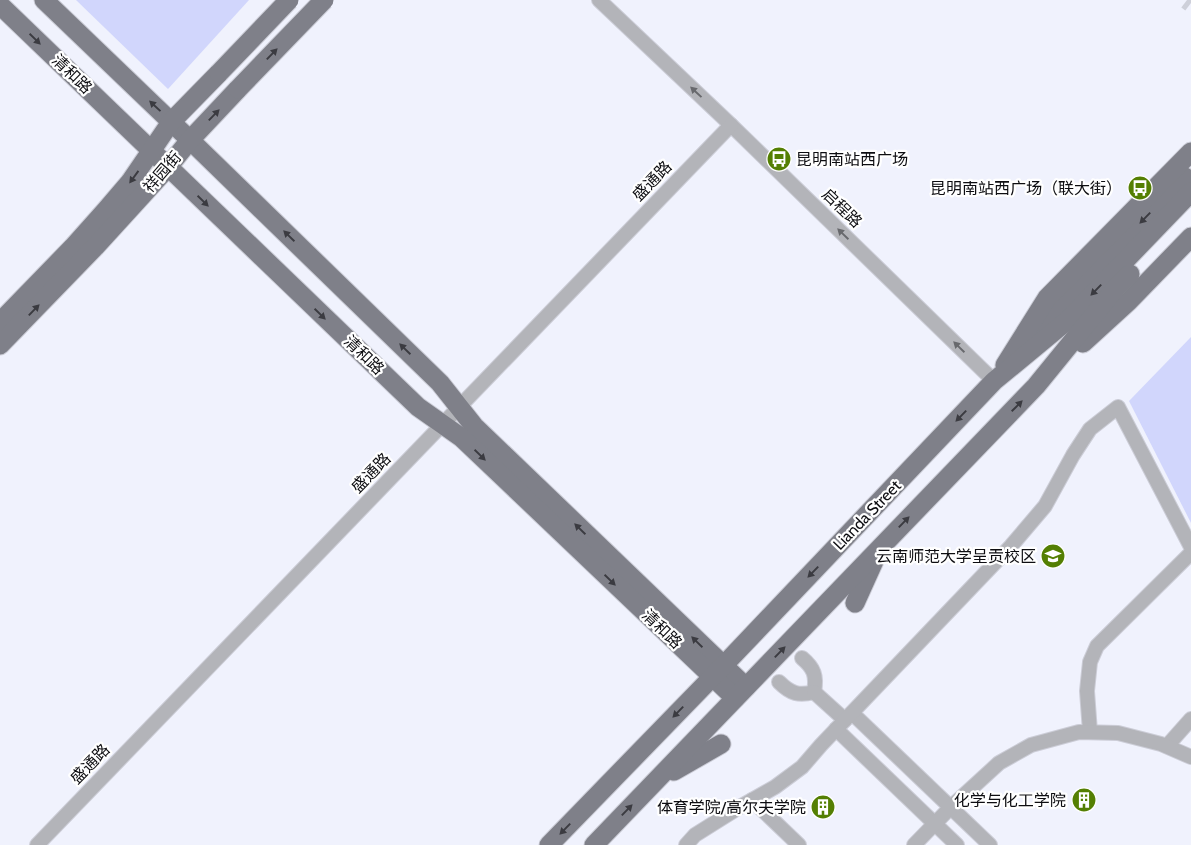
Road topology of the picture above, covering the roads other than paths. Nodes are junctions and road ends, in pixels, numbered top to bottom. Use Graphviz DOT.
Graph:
graph roads {
  1 [pos="44,0"];
  2 [pos="289,0"];
  3 [pos="324,0"];
  4 [pos="599,0"];
  5 [pos="0,5"];
  6 [pos="171,122"];
  7 [pos="731,125"];
  8 [pos="190,140"];
  9 [pos="152,151"];
  10 [pos="1191,152"];
  11 [pos="168,167"];
  12 [pos="1187,182"];
  13 [pos="1191,210"];
  14 [pos="1191,237"];
  15 [pos="0,322"];
  16 [pos="0,345"];
  17 [pos="994,380"];
  18 [pos="1036,386"];
  19 [pos="459,407"];
  20 [pos="443,424"];
  21 [pos="880,547"];
  22 [pos="1191,547"];
  23 [pos="1191,553"];
  24 [pos="855,603"];
  25 [pos="802,658"];
  26 [pos="717,672"];
  27 [pos="780,682"];
  28 [pos="814,692"];
  29 [pos="740,693"];
  30 [pos="1191,718"];
  31 [pos="844,721"];
  32 [pos="1090,732"];
  33 [pos="721,744"];
  34 [pos="1167,746"];
  35 [pos="1191,757"];
  36 [pos="655,781"];
  37 [pos="752,800"];
  38 [pos="951,807"];
  39 [pos="934,823"];
  40 [pos="37,845"];
  41 [pos="549,845"];
  42 [pos="594,845"];
  43 [pos="686,845"];
  44 [pos="800,845"];
  45 [pos="914,845"];
  46 [pos="957,845"];
  47 [pos="990,845"];
  6 -- 1 [label="main road, 清和路, one-way"];
  2 -- 6 [label="main road, 祥园街, bridge"];
  8 -- 3 [label="main road, 祥园街, one-way, bridge"];
  7 -- 4 [label="street, 启程路, one-way"];
  5 -- 9 [label="main road, 清和路, one-way"];
  6 -- 8 [label="main road, 清和路"];
  6 -- 9 [label="main road, 祥园街"];
  17 -- 7 [label="street, 启程路, one-way"];
  7 -- 19 [label="street, 盛通路"];
  8 -- 11 [label="main road, 祥园街"];
  19 -- 8 [label="main road, 清和路, one-way"];
  9 -- 11 [label="main road, 清和路"];
  9 -- 15 [label="main road, 祥园街, one-way"];
  10 -- 17 [label="main road"];
  16 -- 11 [label="main road, 祥园街, one-way"];
  11 -- 20 [label="main road, 清和路, one-way"];
  12 -- 17 [label="main road, one-way"];
  18 -- 13 [label="main road, Lianda Street, one-way"];
  14 -- 18 [label="main road"];
  17 -- 26 [label="main road, Lianda Street, one-way"];
  21 -- 18 [label="main road, Lianda Street, one-way"];
  19 -- 20 [label="street, 盛通路"];
  26 -- 19 [label="main road, 清和路, one-way"];
  20 -- 26 [label="main road, 清和路, one-way"];
  20 -- 40 [label="street, 盛通路"];
  21 -- 24 [label="main road"];
  29 -- 21 [label="main road, Lianda Street, one-way"];
  22 -- 31 [label="street"];
  23 -- 32 [label="street"];
  25 -- 28 [label="street"];
  26 -- 29 [label="main road, 清和路"];
  26 -- 41 [label="main road, Lianda Street, one-way"];
  27 -- 28 [label="street"];
  28 -- 31 [label="street"];
  29 -- 36 [label="main road, Lianda Street"];
  30 -- 34 [label="street"];
  31 -- 37 [label="street"];
  31 -- 38 [label="street"];
  31 -- 39 [label="street"];
  32 -- 34 [label="street"];
  32 -- 38 [label="street"];
  33 -- 36 [label="main road"];
  34 -- 35 [label="street"];
  42 -- 36 [label="main road, Lianda Street, one-way"];
  37 -- 43 [label="street"];
  37 -- 44 [label="street"];
  38 -- 39 [label="street"];
  38 -- 47 [label="street"];
  39 -- 45 [label="street"];
  39 -- 46 [label="street"];
}
